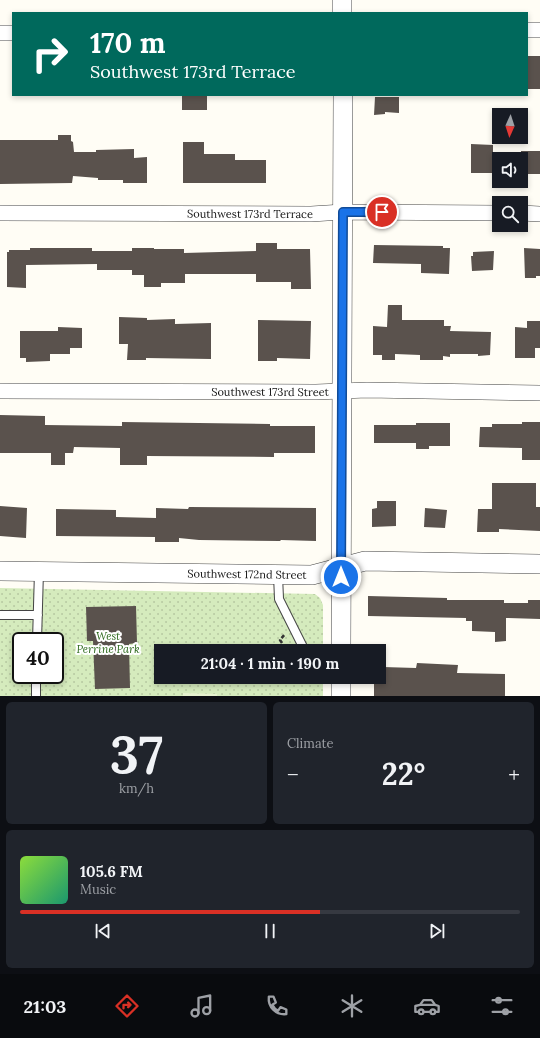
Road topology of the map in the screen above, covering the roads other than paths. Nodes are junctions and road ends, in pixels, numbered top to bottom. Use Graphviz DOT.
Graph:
graph roads {
  1 [pos="342,0"];
  2 [pos="342,12"];
  3 [pos="528,30"];
  4 [pos="540,30"];
  5 [pos="0,33"];
  6 [pos="12,33"];
  7 [pos="342,96"];
  8 [pos="343,212"];
  9 [pos="492,213"];
  10 [pos="528,213"];
  11 [pos="0,214"];
  12 [pos="540,214"];
  13 [pos="0,391"];
  14 [pos="342,391"];
  15 [pos="540,393"];
  16 [pos="540,564"];
  17 [pos="341,568"];
  18 [pos="0,571"];
  19 [pos="39,571"];
  20 [pos="278,575"];
  21 [pos="38,615"];
  22 [pos="0,616"];
  23 [pos="37,632"];
  24 [pos="302,644"];
  25 [pos="341,644"];
  26 [pos="36,684"];
  27 [pos="341,684"];
  28 [pos="36,696"];
  29 [pos="340,696"];
  1 -- 2 [label="street"];
  3 -- 4 [label="street"];
  5 -- 6 [label="street"];
  7 -- 8 [label="street"];
  8 -- 9 [label="street, Southwest 173rd Terrace"];
  8 -- 11 [label="street, Southwest 173rd Terrace"];
  8 -- 14 [label="street"];
  10 -- 12 [label="street"];
  13 -- 14 [label="street, Southwest 173rd Street"];
  14 -- 15 [label="street, Southwest 173rd Street"];
  14 -- 17 [label="street"];
  16 -- 17 [label="street, Southwest 172nd Street"];
  17 -- 20 [label="street, Southwest 172nd Street"];
  17 -- 25 [label="street"];
  18 -- 19 [label="street, Southwest 172nd Street"];
  19 -- 20 [label="street, Southwest 172nd Street"];
  19 -- 21 [label="lane"];
  20 -- 24 [label="lane"];
  21 -- 22 [label="lane"];
  21 -- 23 [label="lane"];
  26 -- 28 [label="lane"];
  27 -- 29 [label="street"];
}
